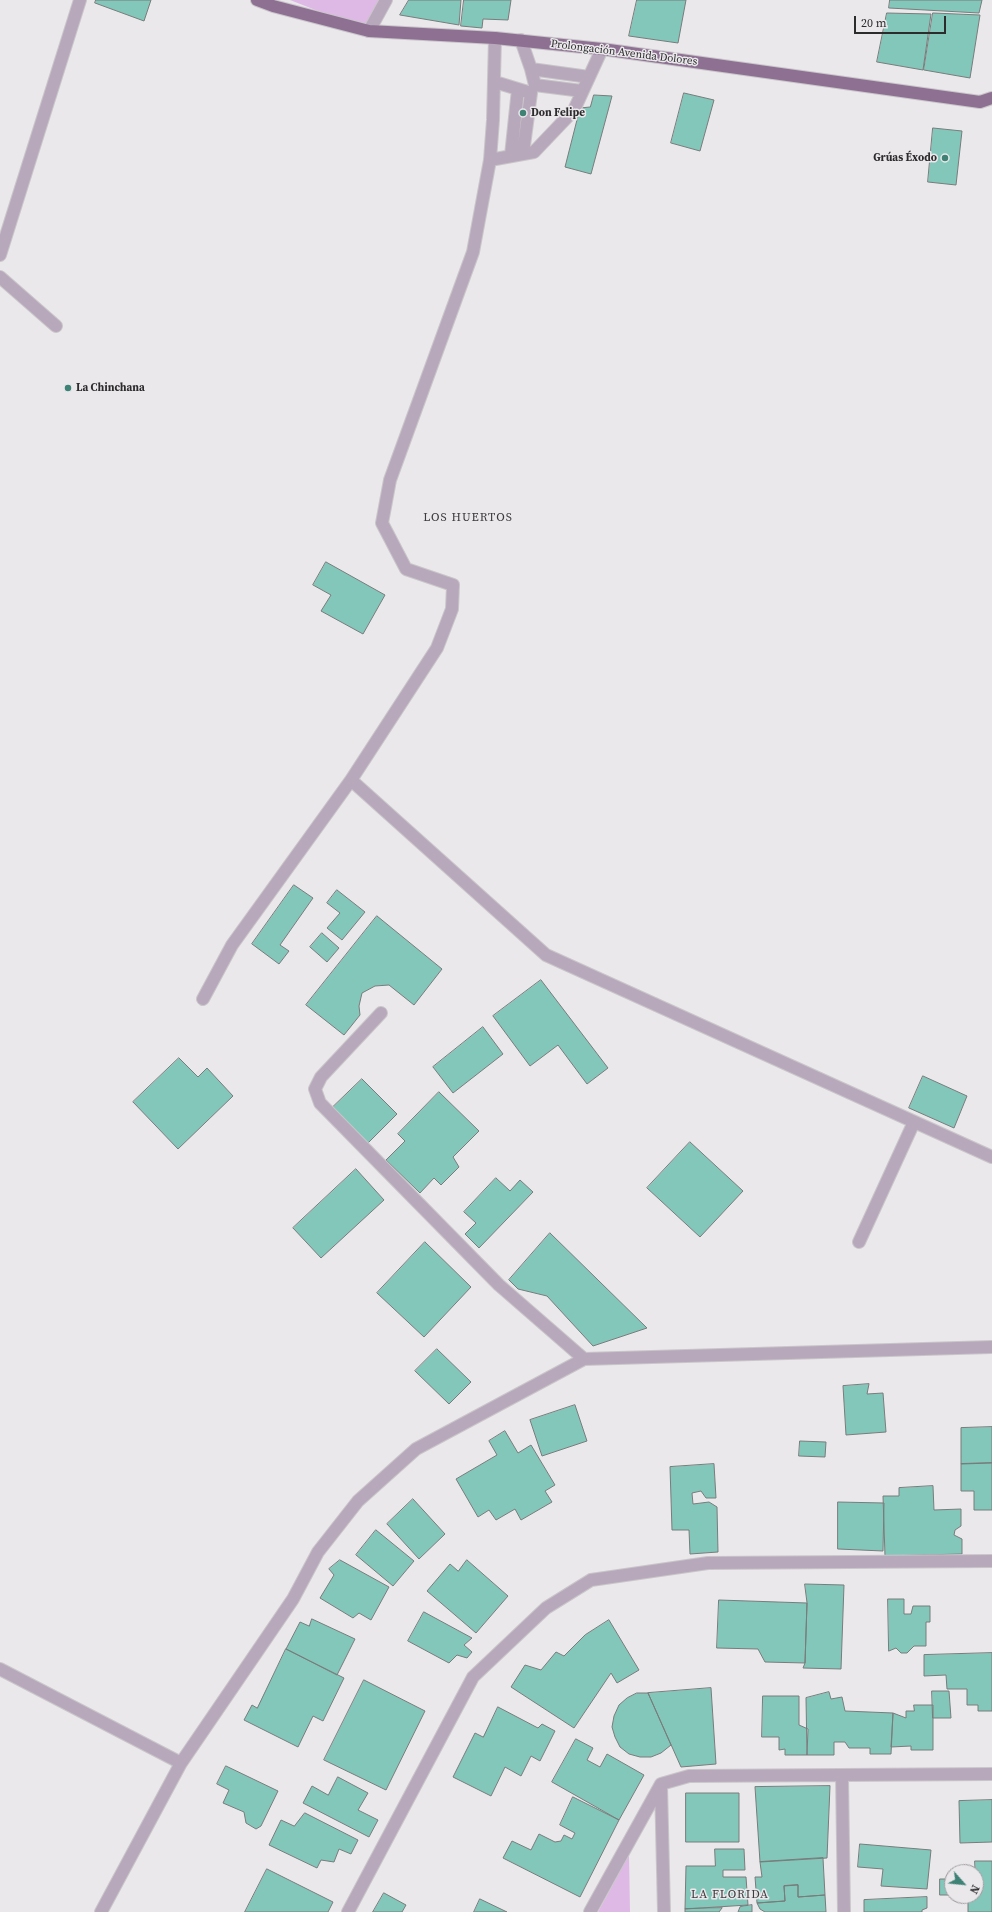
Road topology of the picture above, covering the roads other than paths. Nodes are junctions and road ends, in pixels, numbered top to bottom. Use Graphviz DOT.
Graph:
graph roads {
  1 [pos="80,0"];
  2 [pos="257,0"];
  3 [pos="386,0"];
  4 [pos="369,31"];
  5 [pos="496,38"];
  6 [pos="521,40"];
  7 [pos="602,49"];
  8 [pos="531,69"];
  9 [pos="589,77"];
  10 [pos="495,82"];
  11 [pos="518,89"];
  12 [pos="582,91"];
  13 [pos="992,98"];
  14 [pos="523,153"];
  15 [pos="511,155"];
  16 [pos="490,160"];
  17 [pos="0,255"];
  18 [pos="0,276"];
  19 [pos="56,326"];
  20 [pos="351,780"];
  21 [pos="204,999"];
  22 [pos="381,1013"];
  23 [pos="914,1122"];
  24 [pos="992,1157"];
  25 [pos="859,1242"];
  26 [pos="992,1347"];
  27 [pos="584,1359"];
  28 [pos="992,1561"];
  29 [pos="0,1668"];
  30 [pos="181,1763"];
  31 [pos="992,1774"];
  32 [pos="842,1775"];
  33 [pos="661,1784"];
  34 [pos="101,1912"];
  35 [pos="348,1912"];
  36 [pos="590,1912"];
  37 [pos="664,1912"];
  38 [pos="844,1912"];
  1 -- 17 [label="street"];
  2 -- 4 [label="main road, Prolongación Avenida Dolores"];
  3 -- 4 [label="street"];
  4 -- 5 [label="main road, Prolongación Avenida Dolores"];
  5 -- 6 [label="main road, Prolongación Avenida Dolores"];
  5 -- 10 [label="street"];
  6 -- 7 [label="main road, Prolongación Avenida Dolores"];
  6 -- 8 [label="street"];
  7 -- 9 [label="street"];
  7 -- 13 [label="main road, Prolongación Avenida Dolores"];
  8 -- 9 [label="street"];
  8 -- 12 [label="street"];
  9 -- 12 [label="street"];
  10 -- 11 [label="street"];
  10 -- 16 [label="street"];
  11 -- 14 [label="street"];
  11 -- 15 [label="street"];
  12 -- 14 [label="street"];
  14 -- 15 [label="street"];
  15 -- 16 [label="street"];
  16 -- 20 [label="street"];
  18 -- 19 [label="street"];
  20 -- 21 [label="street"];
  20 -- 23 [label="street"];
  22 -- 27 [label="street"];
  23 -- 24 [label="street"];
  23 -- 25 [label="street"];
  26 -- 27 [label="street"];
  27 -- 30 [label="street"];
  28 -- 35 [label="street"];
  29 -- 30 [label="street"];
  30 -- 34 [label="street"];
  31 -- 32 [label="street"];
  32 -- 33 [label="street"];
  32 -- 38 [label="street"];
  33 -- 36 [label="street"];
  33 -- 37 [label="street"];
}
